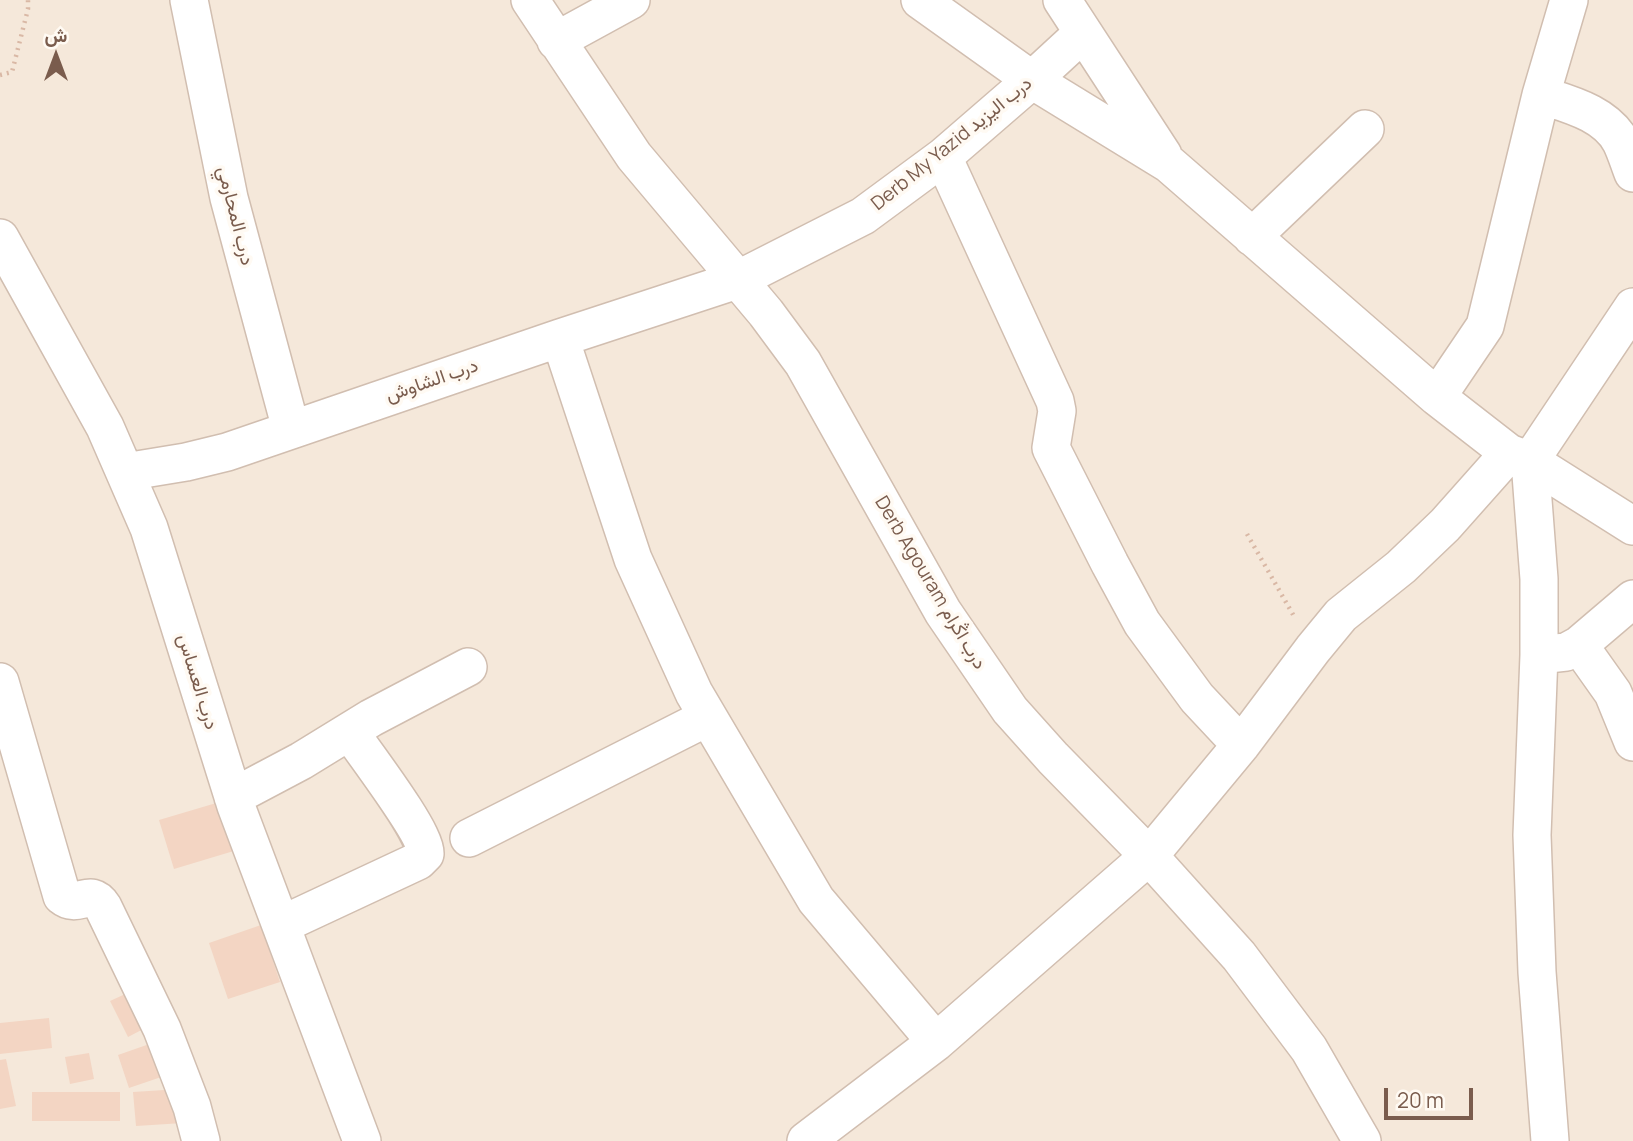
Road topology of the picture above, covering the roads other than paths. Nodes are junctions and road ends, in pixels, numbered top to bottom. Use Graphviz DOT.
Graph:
graph roads {
  1 [pos="189,0"];
  2 [pos="530,0"];
  3 [pos="631,0"];
  4 [pos="920,0"];
  5 [pos="1062,0"];
  6 [pos="1569,0"];
  7 [pos="1083,33"];
  8 [pos="556,41"];
  9 [pos="1032,80"];
  10 [pos="1541,94"];
  11 [pos="1365,129"];
  12 [pos="943,157"];
  13 [pos="1170,164"];
  14 [pos="1633,173"];
  15 [pos="1252,237"];
  16 [pos="0,238"];
  17 [pos="737,280"];
  18 [pos="1633,307"];
  19 [pos="560,338"];
  20 [pos="1437,397"];
  21 [pos="291,429"];
  22 [pos="1520,457"];
  23 [pos="125,472"];
  24 [pos="1633,526"];
  25 [pos="1633,599"];
  26 [pos="1579,645"];
  27 [pos="1539,655"];
  28 [pos="468,667"];
  29 [pos="0,682"];
  30 [pos="708,717"];
  31 [pos="350,732"];
  32 [pos="1633,742"];
  33 [pos="1241,745"];
  34 [pos="233,797"];
  35 [pos="469,838"];
  36 [pos="1149,856"];
  37 [pos="281,925"];
  38 [pos="936,1042"];
  39 [pos="201,1141"];
  40 [pos="362,1141"];
  41 [pos="806,1141"];
  42 [pos="1362,1141"];
  43 [pos="1550,1141"];
  1 -- 21 [label="street, درب المحارمي"];
  2 -- 8 [label="street, Derb Agouram درب اڭرام"];
  3 -- 8 [label="street"];
  4 -- 9 [label="street"];
  5 -- 7 [label="street"];
  6 -- 10 [label="street"];
  7 -- 9 [label="street, Derb My Yazid درب اليزيد"];
  7 -- 13 [label="street"];
  8 -- 17 [label="street, Derb Agouram درب اڭرام"];
  9 -- 12 [label="street, Derb My Yazid درب اليزيد"];
  9 -- 13 [label="street"];
  10 -- 14 [label="street"];
  10 -- 20 [label="street"];
  11 -- 15 [label="street"];
  12 -- 17 [label="street, Derb My Yazid درب اليزيد"];
  12 -- 33 [label="street"];
  13 -- 15 [label="street"];
  15 -- 20 [label="street"];
  16 -- 23 [label="street, درب العساس"];
  17 -- 19 [label="street, درب الشاوش"];
  17 -- 36 [label="street, Derb Agouram درب اڭرام"];
  18 -- 22 [label="street"];
  19 -- 21 [label="street, درب الشاوش"];
  19 -- 30 [label="street"];
  20 -- 22 [label="street"];
  21 -- 23 [label="street, درب الشاوش"];
  22 -- 24 [label="street"];
  22 -- 27 [label="street"];
  22 -- 33 [label="street"];
  23 -- 34 [label="street, درب العساس"];
  25 -- 26 [label="street"];
  26 -- 27 [label="street"];
  26 -- 32 [label="street"];
  27 -- 43 [label="street"];
  28 -- 31 [label="street"];
  29 -- 39 [label="street"];
  30 -- 35 [label="street"];
  30 -- 38 [label="street"];
  31 -- 34 [label="street"];
  31 -- 37 [label="street"];
  33 -- 36 [label="street"];
  34 -- 37 [label="street, درب العساس"];
  36 -- 38 [label="street"];
  36 -- 42 [label="street, Derb Agouram درب اڭرام"];
  37 -- 40 [label="street, درب العساس"];
  38 -- 41 [label="street"];
}
